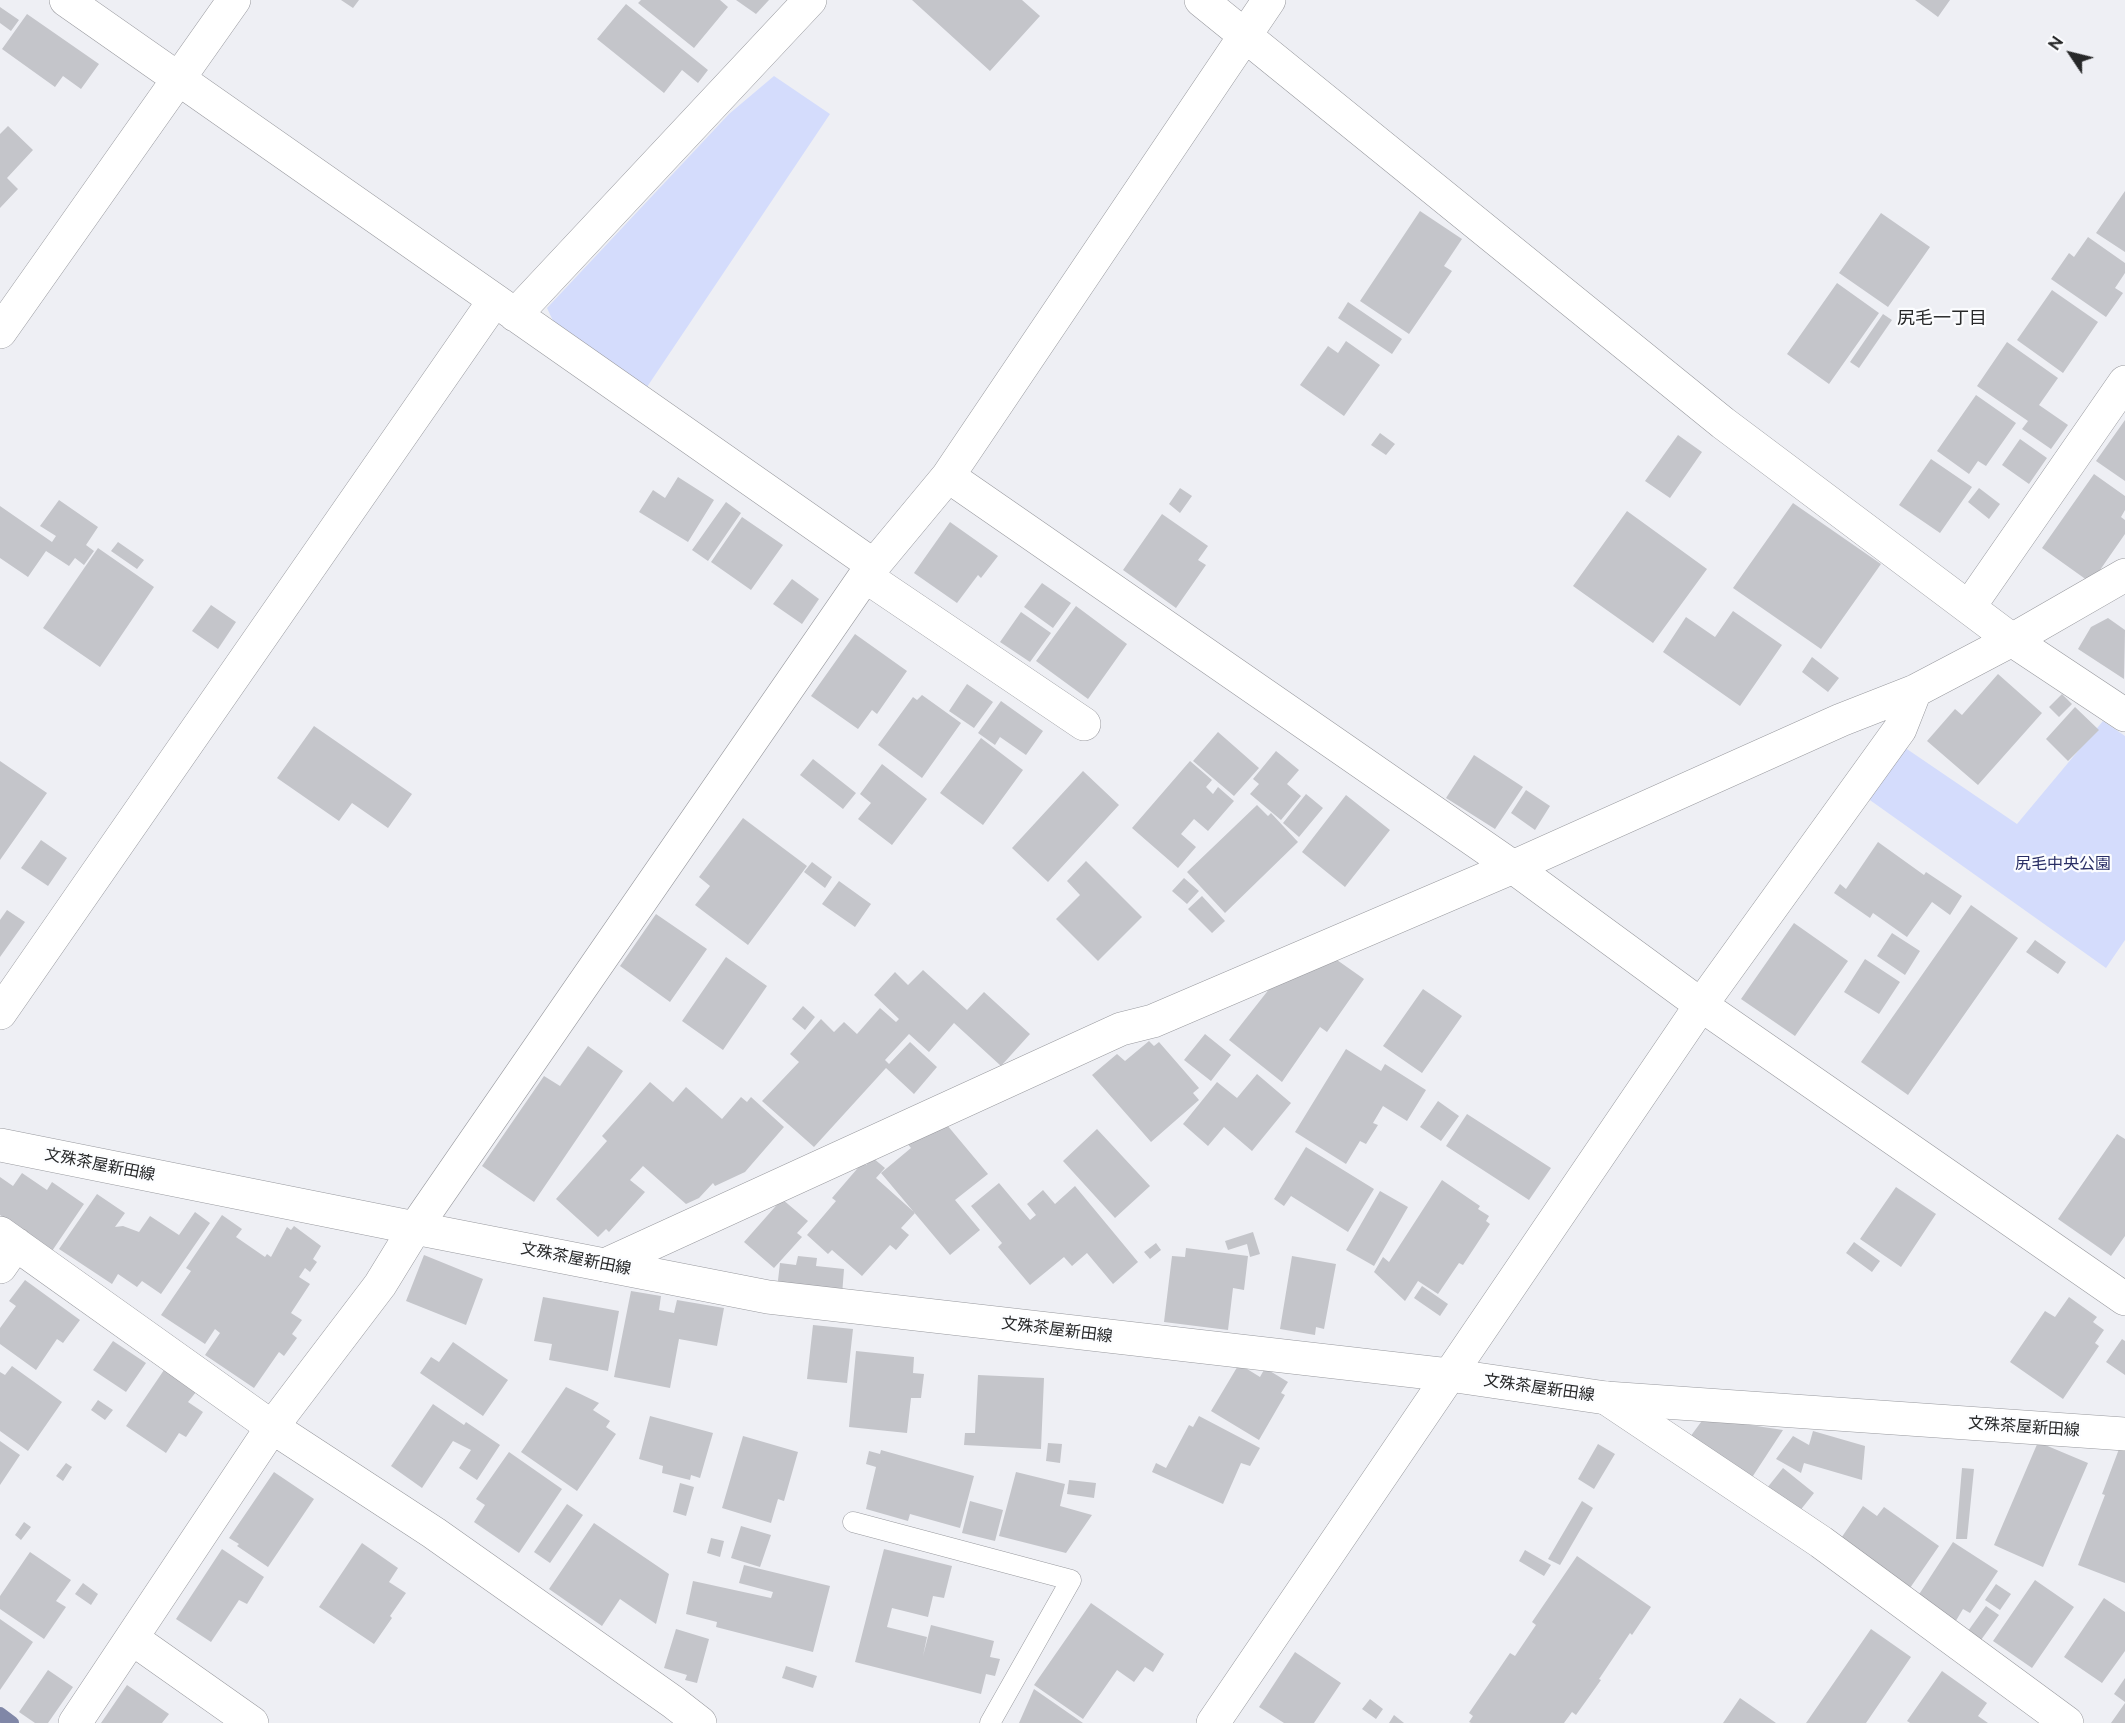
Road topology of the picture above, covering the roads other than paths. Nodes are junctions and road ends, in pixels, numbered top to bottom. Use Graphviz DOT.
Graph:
graph roads {
  1 [pos="66,0"];
  2 [pos="234,0"];
  3 [pos="810,0"];
  4 [pos="1202,0"];
  5 [pos="1269,0"];
  6 [pos="1245,35"];
  7 [pos="180,79"];
  8 [pos="505,308"];
  9 [pos="0,332"];
  10 [pos="2125,382"];
  11 [pos="948,476"];
  12 [pos="869,570"];
  13 [pos="2125,575"];
  14 [pos="1969,607"];
  15 [pos="2012,640"];
  16 [pos="1915,691"];
  17 [pos="2125,715"];
  18 [pos="1084,724"];
  19 [pos="1514,867"];
  20 [pos="1701,1005"];
  21 [pos="0,1013"];
  22 [pos="0,1145"];
  23 [pos="415,1228"];
  24 [pos="5,1248"];
  25 [pos="605,1265"];
  26 [pos="2125,1299"];
  27 [pos="1449,1375"];
  28 [pos="1606,1398"];
  29 [pos="272,1427"];
  30 [pos="2125,1434"];
  31 [pos="853,1522"];
  32 [pos="133,1639"];
  33 [pos="1217,1722"];
  34 [pos="75,1723"];
  35 [pos="252,1723"];
  36 [pos="700,1723"];
  37 [pos="990,1723"];
  38 [pos="2067,1723"];
  1 -- 7 [label="street"];
  2 -- 7 [label="street"];
  3 -- 8 [label="street"];
  4 -- 6 [label="street"];
  5 -- 6 [label="street"];
  6 -- 11 [label="street"];
  6 -- 14 [label="street"];
  7 -- 8 [label="street"];
  7 -- 9 [label="street"];
  8 -- 12 [label="street"];
  8 -- 21 [label="street"];
  10 -- 14 [label="street"];
  11 -- 12 [label="street"];
  11 -- 19 [label="street"];
  12 -- 18 [label="street"];
  12 -- 23 [label="street"];
  13 -- 15 [label="street"];
  14 -- 15 [label="street"];
  15 -- 16 [label="street"];
  15 -- 17 [label="street"];
  16 -- 19 [label="street"];
  16 -- 20 [label="street"];
  19 -- 20 [label="street"];
  19 -- 25 [label="street"];
  20 -- 26 [label="street"];
  20 -- 27 [label="street"];
  22 -- 23 [label="street, 文殊茶屋新田線"];
  23 -- 25 [label="street, 文殊茶屋新田線"];
  23 -- 29 [label="street"];
  24 -- 29 [label="street"];
  25 -- 27 [label="street, 文殊茶屋新田線"];
  27 -- 28 [label="street, 文殊茶屋新田線"];
  27 -- 33 [label="street"];
  28 -- 30 [label="street, 文殊茶屋新田線"];
  28 -- 38 [label="street"];
  29 -- 32 [label="street"];
  29 -- 36 [label="street"];
  31 -- 37 [label="lane"];
  32 -- 34 [label="street"];
  32 -- 35 [label="street"];
}
